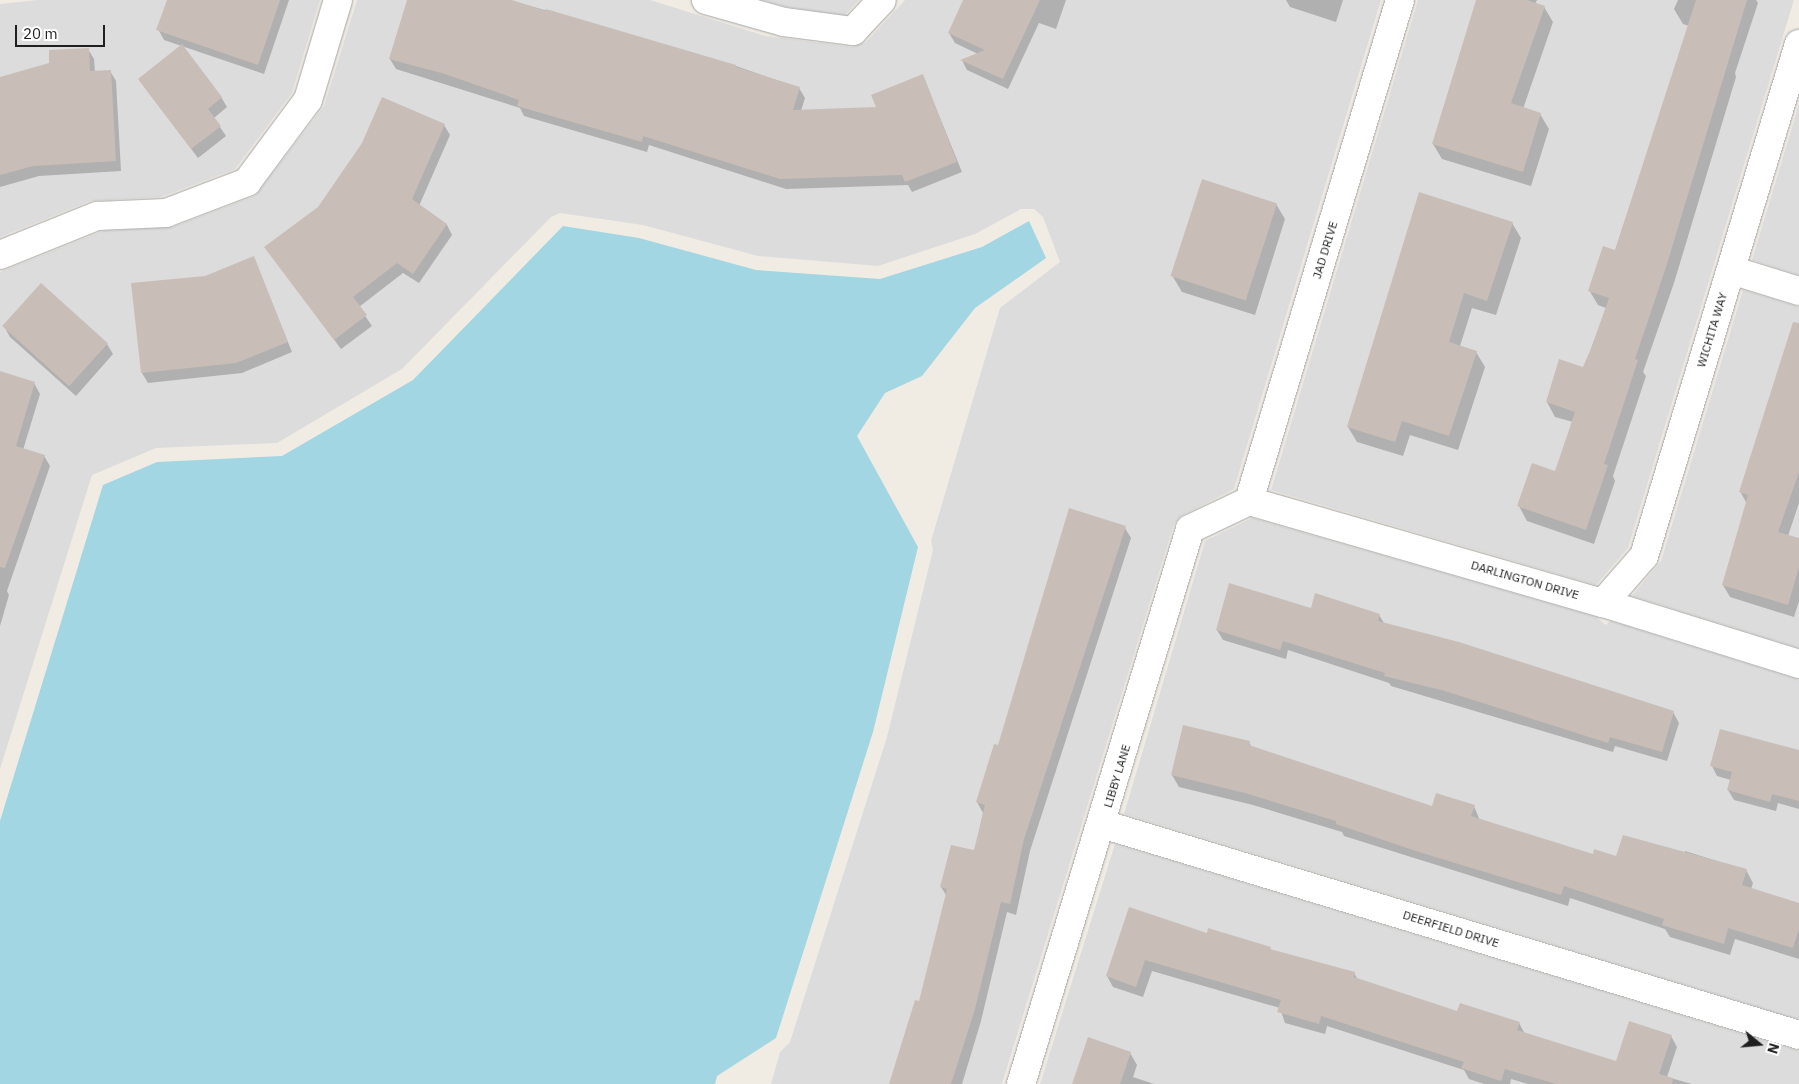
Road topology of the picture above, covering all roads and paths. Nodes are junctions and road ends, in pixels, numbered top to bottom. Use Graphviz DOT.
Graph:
graph roads {
  1 [pos="338,0"];
  2 [pos="706,0"];
  3 [pos="882,0"];
  4 [pos="1400,0"];
  5 [pos="1799,44"];
  6 [pos="0,255"];
  7 [pos="1730,270"];
  8 [pos="1799,291"];
  9 [pos="1249,500"];
  10 [pos="1603,603"];
  11 [pos="1799,664"];
  12 [pos="1102,824"];
  13 [pos="1799,1035"];
  14 [pos="1021,1084"];
  1 -- 6 [label="street"];
  2 -- 3 [label="street"];
  4 -- 9 [label="street, JAD DRIVE"];
  5 -- 7 [label="street, WICHITA WAY"];
  7 -- 8 [label="street"];
  7 -- 10 [label="street, WICHITA WAY"];
  9 -- 10 [label="street, DARLINGTON DRIVE"];
  9 -- 12 [label="street, LIBBY LANE"];
  10 -- 11 [label="street, DARLINGTON DRIVE"];
  12 -- 13 [label="street, DEERFIELD DRIVE"];
  12 -- 14 [label="street, LIBBY LANE"];
}
